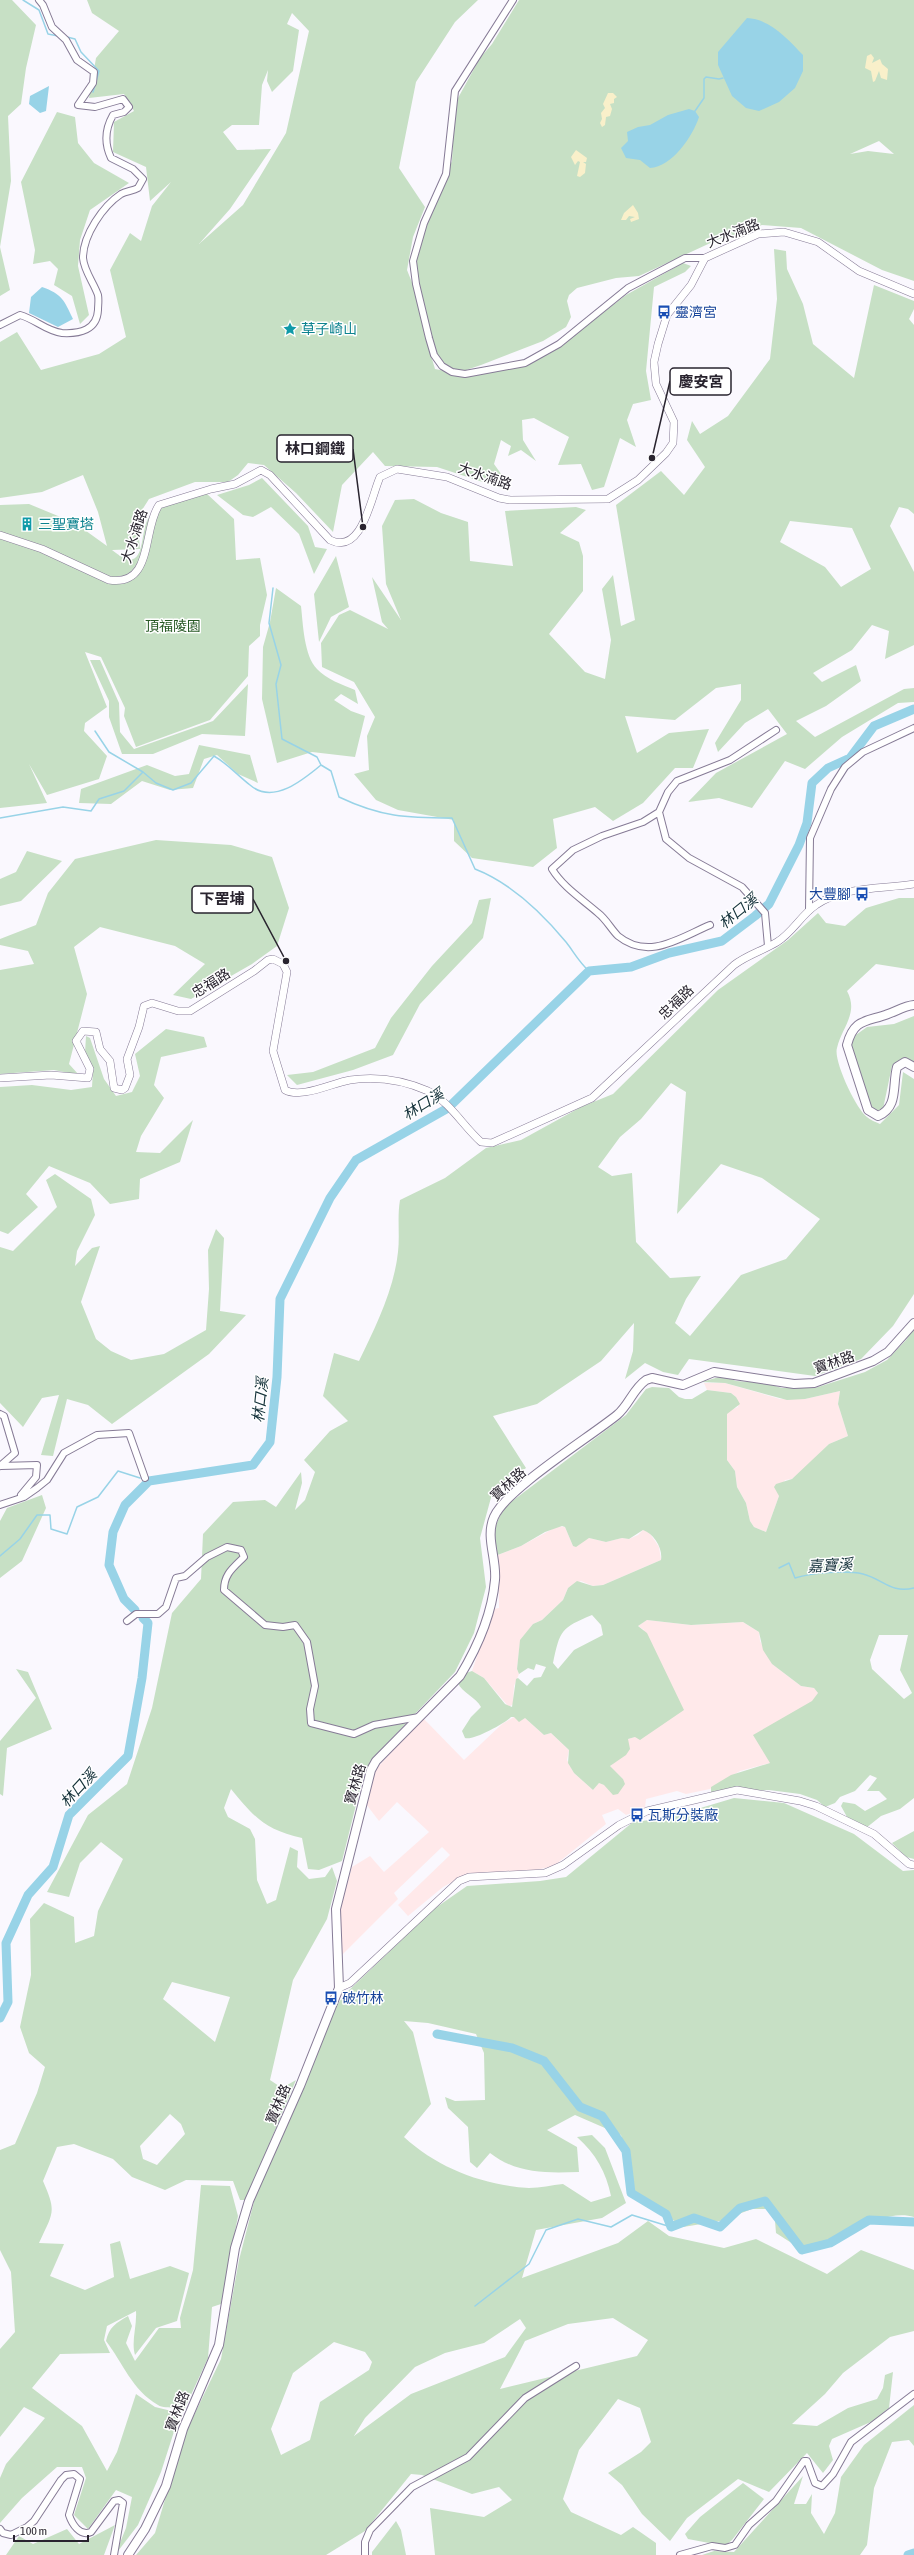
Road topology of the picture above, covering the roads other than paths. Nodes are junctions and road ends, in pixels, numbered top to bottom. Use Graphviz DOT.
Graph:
graph roads {
  1 [pos="39,0"];
  2 [pos="513,0"];
  3 [pos="705,258"];
  4 [pos="914,294"];
  5 [pos="0,325"];
  6 [pos="0,535"];
  7 [pos="914,728"];
  8 [pos="776,730"];
  9 [pos="659,812"];
  10 [pos="914,884"];
  11 [pos="809,910"];
  12 [pos="710,925"];
  13 [pos="768,946"];
  14 [pos="914,1005"];
  15 [pos="914,1066"];
  16 [pos="0,1078"];
  17 [pos="914,1323"];
  18 [pos="0,1414"];
  19 [pos="0,1466"];
  20 [pos="145,1478"];
  21 [pos="18,1499"];
  22 [pos="0,1505"];
  23 [pos="127,1621"];
  24 [pos="419,1717"];
  25 [pos="914,1865"];
  26 [pos="339,1988"];
  27 [pos="576,2366"];
  28 [pos="914,2394"];
  29 [pos="0,2529"];
  30 [pos="114,2555"];
  31 [pos="128,2555"];
  32 [pos="365,2555"];
  33 [pos="680,2555"];
  1 -- 5 [label="street"];
  2 -- 3 [label="street"];
  3 -- 4 [label="street, 大水湳路"];
  3 -- 6 [label="street, 大水湳路"];
  7 -- 11 [label="street"];
  8 -- 9 [label="street"];
  9 -- 12 [label="street"];
  9 -- 13 [label="street"];
  10 -- 11 [label="street, 忠福路"];
  11 -- 13 [label="street, 忠福路"];
  13 -- 16 [label="street, 忠福路"];
  14 -- 15 [label="main road"];
  17 -- 24 [label="main road, 寶林路"];
  18 -- 19 [label="street"];
  19 -- 21 [label="street"];
  20 -- 21 [label="street"];
  21 -- 22 [label="street"];
  23 -- 24 [label="street"];
  24 -- 26 [label="main road, 寶林路"];
  25 -- 26 [label="street"];
  26 -- 31 [label="main road, 寶林路"];
  27 -- 32 [label="street"];
  28 -- 33 [label="street"];
  29 -- 30 [label="street"];
}
